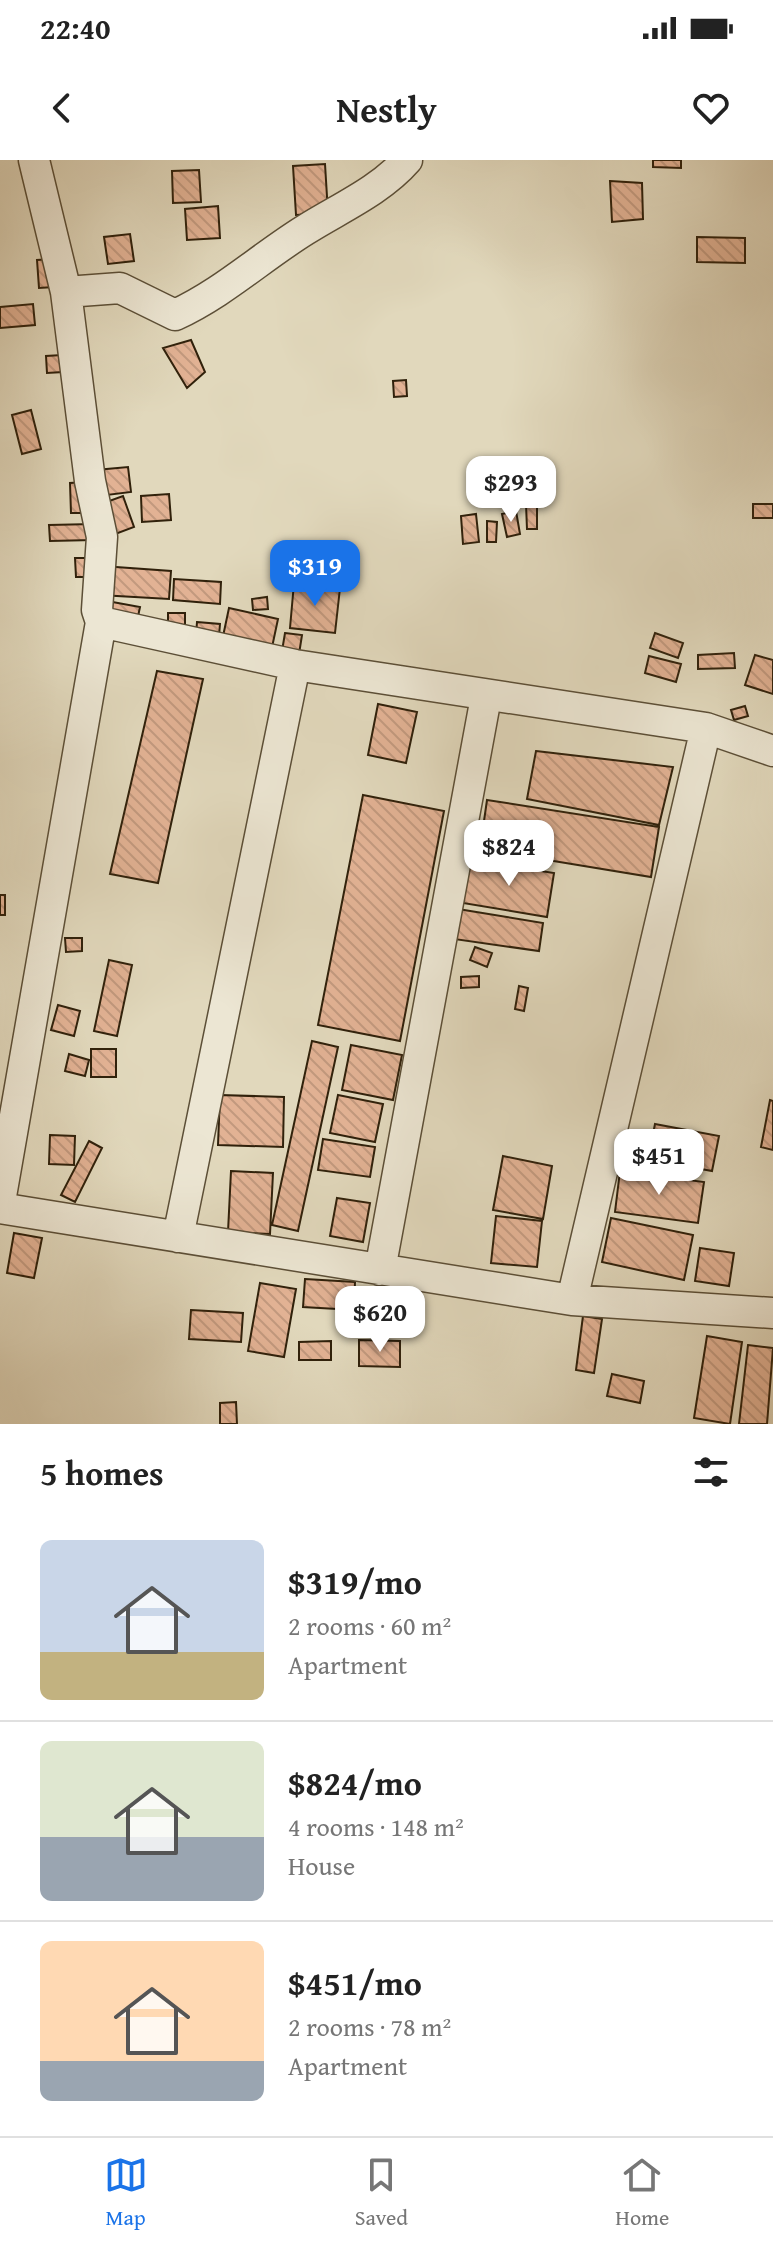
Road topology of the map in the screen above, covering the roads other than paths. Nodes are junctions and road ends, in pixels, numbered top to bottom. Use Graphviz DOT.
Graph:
graph roads {
  1 [pos="34,160"];
  2 [pos="407,160"];
  3 [pos="66,292"];
  4 [pos="101,622"];
  5 [pos="295,665"];
  6 [pos="486,697"];
  7 [pos="706,728"];
  8 [pos="773,751"];
  9 [pos="0,1205"];
  10 [pos="178,1237"];
  11 [pos="380,1270"];
  12 [pos="572,1300"];
  13 [pos="773,1313"];
  1 -- 3 [label="street"];
  2 -- 3 [label="street"];
  3 -- 4 [label="street"];
  4 -- 5 [label="street"];
  4 -- 9 [label="street"];
  5 -- 6 [label="street"];
  5 -- 10 [label="street"];
  6 -- 7 [label="street"];
  6 -- 11 [label="street"];
  7 -- 8 [label="street"];
  7 -- 12 [label="street"];
  9 -- 10 [label="street"];
  10 -- 11 [label="street"];
  11 -- 12 [label="street"];
  12 -- 13 [label="street"];
}
